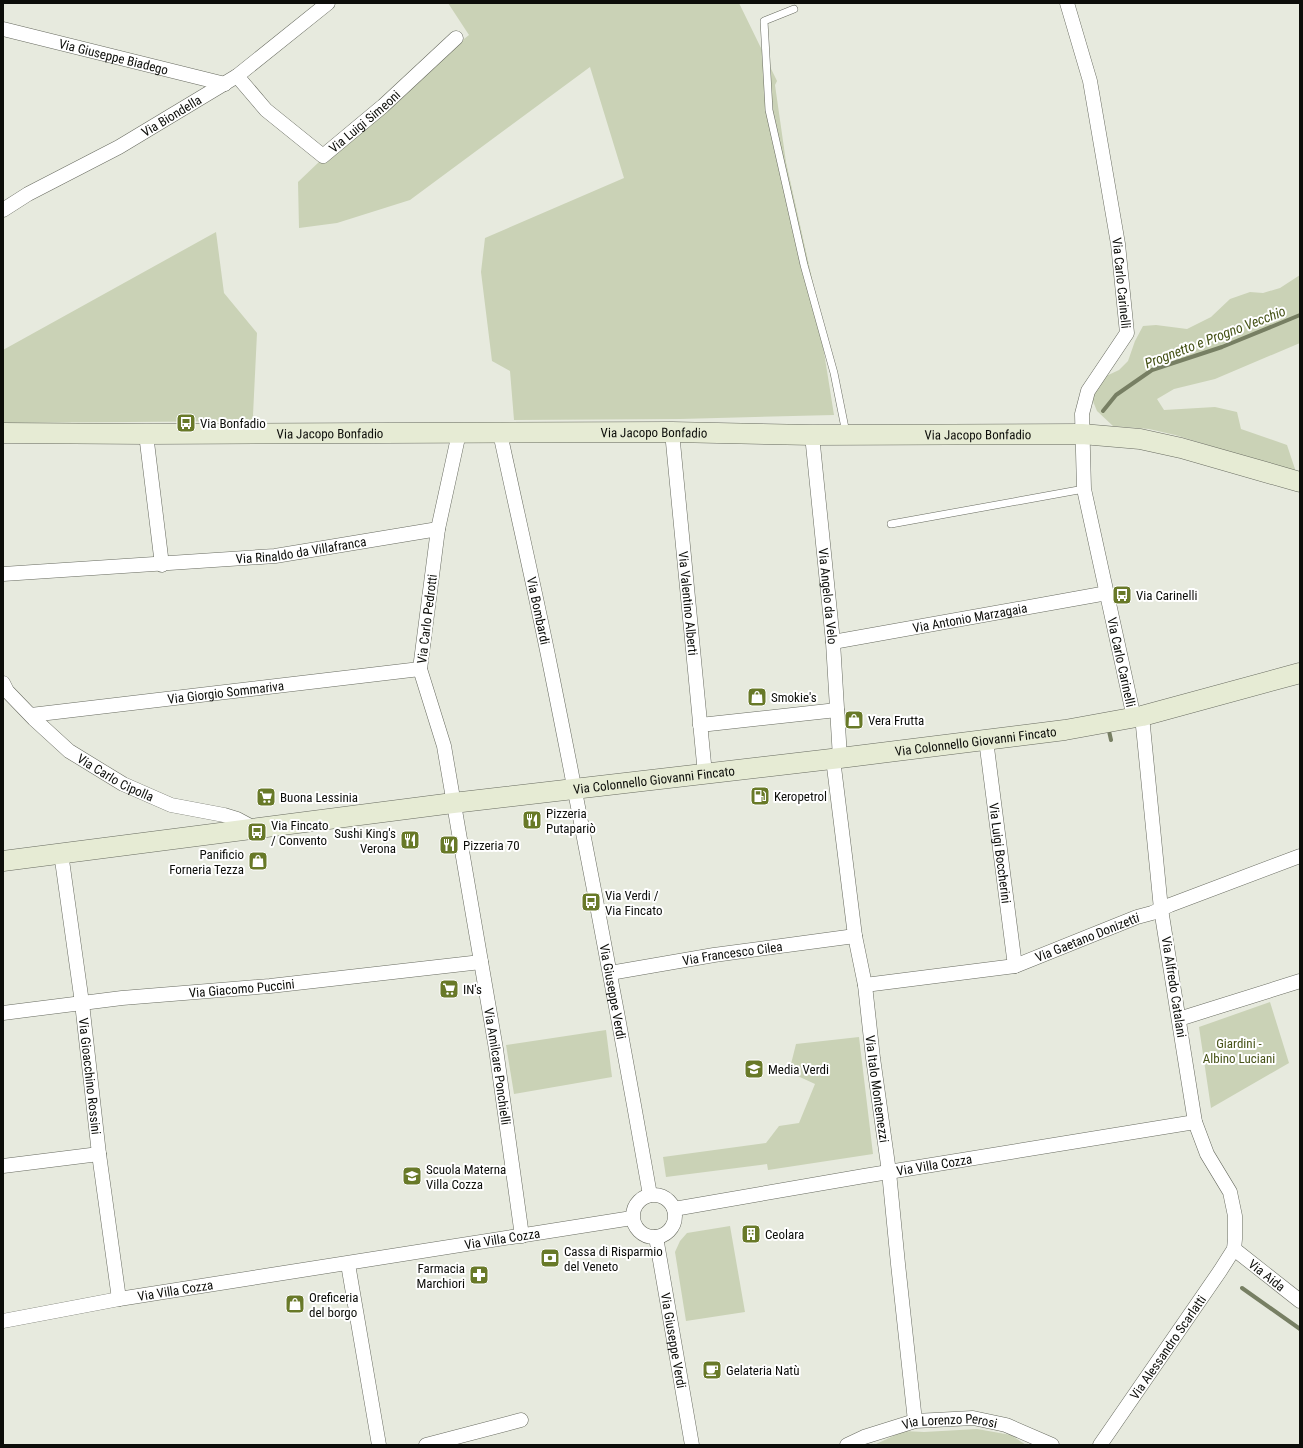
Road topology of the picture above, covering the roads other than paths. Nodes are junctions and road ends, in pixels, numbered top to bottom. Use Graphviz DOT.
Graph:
graph roads {
  1 [pos="328,3"];
  2 [pos="1067,3"];
  3 [pos="794,9"];
  4 [pos="3,29"];
  5 [pos="456,38"];
  6 [pos="237,76"];
  7 [pos="225,84"];
  8 [pos="3,210"];
  9 [pos="672,432"];
  10 [pos="3,433"];
  11 [pos="459,433"];
  12 [pos="500,433"];
  13 [pos="146,434"];
  14 [pos="1082,434"];
  15 [pos="812,435"];
  16 [pos="846,435"];
  17 [pos="1300,482"];
  18 [pos="1084,489"];
  19 [pos="892,524"];
  20 [pos="438,529"];
  21 [pos="162,565"];
  22 [pos="3,574"];
  23 [pos="1107,593"];
  24 [pos="833,642"];
  25 [pos="420,670"];
  26 [pos="1300,673"];
  27 [pos="3,683"];
  28 [pos="837,710"];
  29 [pos="31,715"];
  30 [pos="1138,717"];
  31 [pos="700,725"];
  32 [pos="986,740"];
  33 [pos="836,759"];
  34 [pos="706,774"];
  35 [pos="574,789"];
  36 [pos="453,803"];
  37 [pos="254,828"];
  38 [pos="61,853"];
  39 [pos="1300,856"];
  40 [pos="3,861"];
  41 [pos="1161,909"];
  42 [pos="855,936"];
  43 [pos="481,962"];
  44 [pos="1015,966"];
  45 [pos="610,973"];
  46 [pos="1300,981"];
  47 [pos="865,985"];
  48 [pos="82,1004"];
  49 [pos="3,1013"];
  50 [pos="1179,1019"];
  51 [pos="1195,1122"];
  52 [pos="99,1154"];
  53 [pos="3,1166"];
  54 [pos="889,1172"];
  55 [pos="650,1195"];
  56 [pos="674,1209"];
  57 [pos="632,1218"];
  58 [pos="522,1236"];
  59 [pos="656,1237"];
  60 [pos="1234,1248"];
  61 [pos="348,1264"];
  62 [pos="119,1299"];
  63 [pos="1300,1302"];
  64 [pos="3,1321"];
  65 [pos="521,1420"];
  66 [pos="915,1421"];
  67 [pos="379,1445"];
  68 [pos="426,1445"];
  69 [pos="692,1445"];
  70 [pos="847,1445"];
  71 [pos="1052,1445"];
  72 [pos="1100,1445"];
  1 -- 6 [label="street, Via Biondella"];
  2 -- 14 [label="street, Via Carlo Carinelli"];
  3 -- 16 [label="lane"];
  4 -- 7 [label="street, Via Giuseppe Biadego"];
  5 -- 6 [label="street, Via Luigi Simeoni"];
  6 -- 7 [label="street, Via Biondella"];
  7 -- 8 [label="street, Via Biondella"];
  9 -- 12 [label="street, Via Jacopo Bonfadio"];
  9 -- 15 [label="street, Via Jacopo Bonfadio"];
  9 -- 31 [label="street, Via Valentino Alberti"];
  10 -- 13 [label="street, Via Jacopo Bonfadio"];
  11 -- 12 [label="street, Via Jacopo Bonfadio"];
  11 -- 13 [label="street, Via Jacopo Bonfadio"];
  11 -- 20 [label="street, Via Carlo Pedrotti"];
  12 -- 35 [label="street, Via Bombardi"];
  13 -- 21 [label="street"];
  14 -- 16 [label="street, Via Jacopo Bonfadio"];
  14 -- 17 [label="street, Via Jacopo Bonfadio"];
  14 -- 18 [label="street, Via Carlo Carinelli"];
  15 -- 16 [label="street, Via Jacopo Bonfadio"];
  15 -- 24 [label="street, Via Angelo da Velo"];
  18 -- 19 [label="lane"];
  18 -- 23 [label="street, Via Carlo Carinelli"];
  20 -- 21 [label="street, Via Rinaldo da Villafranca"];
  20 -- 25 [label="street, Via Carlo Pedrotti"];
  21 -- 22 [label="street, Via Rinaldo da Villafranca"];
  23 -- 24 [label="street, Via Antonio Marzagaia"];
  23 -- 30 [label="street, Via Carlo Carinelli"];
  24 -- 28 [label="street, Via Angelo da Velo"];
  25 -- 29 [label="street, Via Giorgio Sommariva"];
  25 -- 36 [label="street, Via Carlo Pedrotti"];
  26 -- 30 [label="street, Via Colonnello Giovanni Fincato"];
  27 -- 29 [label="street, Via Carlo Cipolla"];
  28 -- 31 [label="street"];
  28 -- 33 [label="street, Via Angelo da Velo"];
  29 -- 37 [label="street, Via Carlo Cipolla"];
  30 -- 32 [label="street, Via Colonnello Giovanni Fincato"];
  30 -- 41 [label="street, Via Alfredo Catalani"];
  31 -- 34 [label="street, Via Valentino Alberti"];
  32 -- 33 [label="street, Via Colonnello Giovanni Fincato"];
  32 -- 44 [label="street, Via Luigi Boccherini"];
  33 -- 34 [label="street, Via Colonnello Giovanni Fincato"];
  33 -- 42 [label="street, Via Italo Montemezzi"];
  34 -- 35 [label="street, Via Colonnello Giovanni Fincato"];
  35 -- 36 [label="street, Via Colonnello Giovanni Fincato"];
  35 -- 45 [label="street, Via Giuseppe Verdi"];
  36 -- 37 [label="street, Via Colonnello Giovanni Fincato"];
  36 -- 43 [label="street, Via Amilcare Ponchielli"];
  37 -- 38 [label="street, Via Colonnello Giovanni Fincato"];
  38 -- 40 [label="street, Via Colonnello Giovanni Fincato"];
  38 -- 48 [label="street, Via Gioacchino Rossini"];
  39 -- 41 [label="street, Via Gaetano Donizetti"];
  41 -- 44 [label="street, Via Gaetano Donizetti"];
  41 -- 50 [label="street, Via Alfredo Catalani"];
  42 -- 45 [label="street, Via Francesco Cilea"];
  42 -- 47 [label="street, Via Italo Montemezzi"];
  43 -- 48 [label="street, Via Giacomo Puccini"];
  43 -- 58 [label="street, Via Amilcare Ponchielli"];
  44 -- 47 [label="street, Via Gaetano Donizetti"];
  45 -- 55 [label="street, Via Giuseppe Verdi"];
  46 -- 50 [label="street"];
  47 -- 54 [label="street, Via Italo Montemezzi"];
  48 -- 49 [label="street, Via Giacomo Puccini"];
  48 -- 52 [label="street, Via Gioacchino Rossini"];
  50 -- 51 [label="street, Via Alfredo Catalani"];
  51 -- 54 [label="street, Via Villa Cozza"];
  51 -- 60 [label="street, Via Alfredo Catalani"];
  52 -- 53 [label="street"];
  52 -- 62 [label="street, Via Gioacchino Rossini"];
  54 -- 56 [label="street, Via Villa Cozza"];
  54 -- 66 [label="street, Via Italo Montemezzi"];
  55 -- 56 [label="street"];
  55 -- 57 [label="street"];
  56 -- 59 [label="street"];
  57 -- 58 [label="street, Via Villa Cozza"];
  57 -- 59 [label="street"];
  58 -- 61 [label="street, Via Villa Cozza"];
  59 -- 69 [label="street, Via Giuseppe Verdi"];
  60 -- 63 [label="street, Via Aida"];
  60 -- 72 [label="street, Via Alessandro Scarlatti"];
  61 -- 62 [label="street, Via Villa Cozza"];
  61 -- 67 [label="street"];
  62 -- 64 [label="street, Via Villa Cozza"];
  65 -- 68 [label="street"];
  66 -- 70 [label="street, Via Lorenzo Perosi"];
  66 -- 71 [label="street, Via Lorenzo Perosi"];
}
